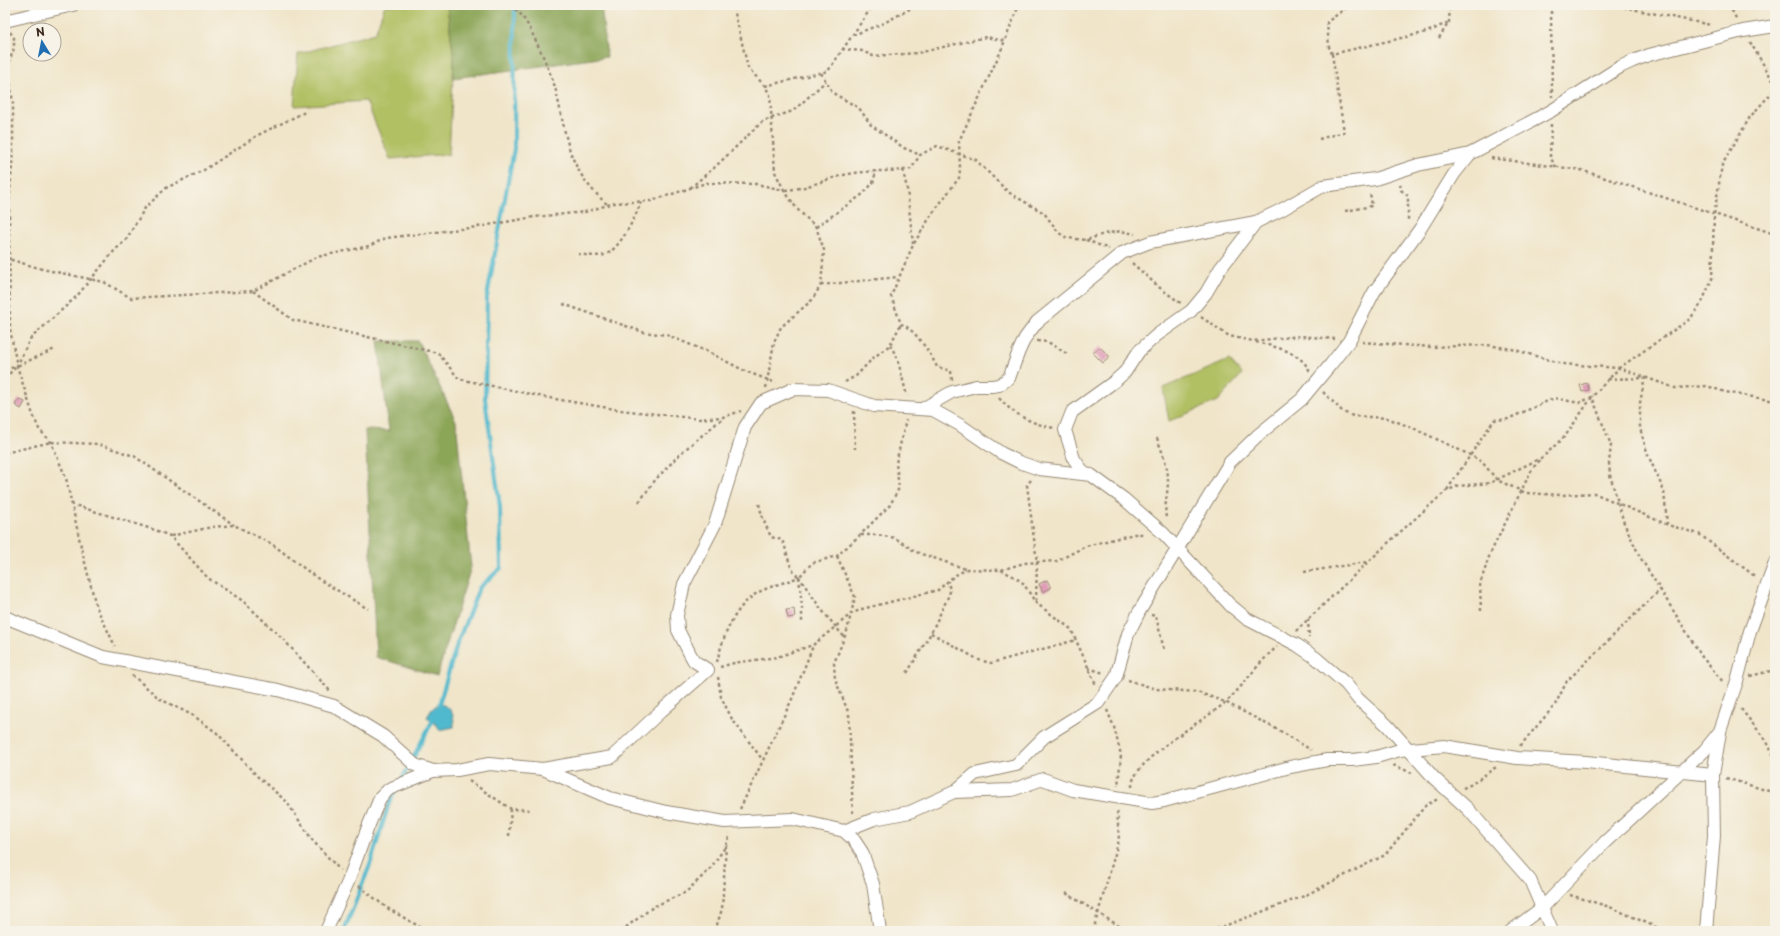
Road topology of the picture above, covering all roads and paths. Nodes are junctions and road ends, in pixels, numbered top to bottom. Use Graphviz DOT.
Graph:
graph roads {
  1 [pos="73,5"];
  2 [pos="511,5"];
  3 [pos="734,5"];
  4 [pos="873,5"];
  5 [pos="917,5"];
  6 [pos="1019,5"];
  7 [pos="1350,5"];
  8 [pos="1450,5"];
  9 [pos="1550,5"];
  10 [pos="1612,5"];
  11 [pos="1728,5"];
  12 [pos="1449,22"];
  13 [pos="7,26"];
  14 [pos="1716,26"];
  15 [pos="1775,26"];
  16 [pos="1743,31"];
  17 [pos="852,35"];
  18 [pos="1439,38"];
  19 [pos="1005,41"];
  20 [pos="842,49"];
  21 [pos="1332,54"];
  22 [pos="821,73"];
  23 [pos="826,81"];
  24 [pos="1775,84"];
  25 [pos="765,86"];
  26 [pos="1775,88"];
  27 [pos="307,111"];
  28 [pos="1552,111"];
  29 [pos="770,118"];
  30 [pos="1319,139"];
  31 [pos="960,153"];
  32 [pos="1470,154"];
  33 [pos="920,155"];
  34 [pos="1556,168"];
  35 [pos="903,170"];
  36 [pos="876,171"];
  37 [pos="1398,171"];
  38 [pos="1368,180"];
  39 [pos="689,188"];
  40 [pos="784,190"];
  41 [pos="641,202"];
  42 [pos="608,205"];
  43 [pos="1345,211"];
  44 [pos="1714,215"];
  45 [pos="1408,220"];
  46 [pos="1256,222"];
  47 [pos="816,227"];
  48 [pos="1775,234"];
  49 [pos="1086,240"];
  50 [pos="1150,242"];
  51 [pos="913,245"];
  52 [pos="1122,253"];
  53 [pos="578,254"];
  54 [pos="5,258"];
  55 [pos="10,259"];
  56 [pos="898,277"];
  57 [pos="91,280"];
  58 [pos="821,285"];
  59 [pos="253,291"];
  60 [pos="563,304"];
  61 [pos="1191,311"];
  62 [pos="901,324"];
  63 [pos="1025,338"];
  64 [pos="1349,340"];
  65 [pos="1253,341"];
  66 [pos="890,345"];
  67 [pos="56,349"];
  68 [pos="1069,355"];
  69 [pos="17,366"];
  70 [pos="1619,368"];
  71 [pos="5,370"];
  72 [pos="1645,377"];
  73 [pos="5,378"];
  74 [pos="1608,379"];
  75 [pos="768,380"];
  76 [pos="1315,384"];
  77 [pos="988,386"];
  78 [pos="793,389"];
  79 [pos="828,390"];
  80 [pos="952,392"];
  81 [pos="1592,397"];
  82 [pos="853,398"];
  83 [pos="1775,401"];
  84 [pos="761,403"];
  85 [pos="910,408"];
  86 [pos="924,408"];
  87 [pos="723,417"];
  88 [pos="1065,430"];
  89 [pos="1156,438"];
  90 [pos="52,442"];
  91 [pos="855,449"];
  92 [pos="5,453"];
  93 [pos="1470,455"];
  94 [pos="1543,457"];
  95 [pos="1039,469"];
  96 [pos="1084,473"];
  97 [pos="1497,480"];
  98 [pos="1522,490"];
  99 [pos="1446,491"];
  100 [pos="639,502"];
  101 [pos="1617,503"];
  102 [pos="71,504"];
  103 [pos="760,504"];
  104 [pos="1167,521"];
  105 [pos="234,525"];
  106 [pos="1668,525"];
  107 [pos="1162,533"];
  108 [pos="860,535"];
  109 [pos="170,536"];
  110 [pos="1177,549"];
  111 [pos="837,556"];
  112 [pos="1037,562"];
  113 [pos="1368,562"];
  114 [pos="1775,563"];
  115 [pos="967,569"];
  116 [pos="1000,570"];
  117 [pos="1304,572"];
  118 [pos="799,577"];
  119 [pos="948,581"];
  120 [pos="1767,585"];
  121 [pos="1036,603"];
  122 [pos="368,609"];
  123 [pos="1481,611"];
  124 [pos="1139,612"];
  125 [pos="851,614"];
  126 [pos="5,617"];
  127 [pos="802,622"];
  128 [pos="835,627"];
  129 [pos="931,633"];
  130 [pos="845,638"];
  131 [pos="1076,640"];
  132 [pos="1286,640"];
  133 [pos="813,645"];
  134 [pos="1164,650"];
  135 [pos="124,661"];
  136 [pos="1088,668"];
  137 [pos="712,669"];
  138 [pos="1775,670"];
  139 [pos="907,673"];
  140 [pos="1116,677"];
  141 [pos="1737,681"];
  142 [pos="1732,696"];
  143 [pos="1102,698"];
  144 [pos="1225,702"];
  145 [pos="334,706"];
  146 [pos="1720,731"];
  147 [pos="1408,749"];
  148 [pos="1376,757"];
  149 [pos="1775,757"];
  150 [pos="762,759"];
  151 [pos="1326,760"];
  152 [pos="543,769"];
  153 [pos="456,770"];
  154 [pos="434,771"];
  155 [pos="1682,771"];
  156 [pos="1714,775"];
  157 [pos="1434,778"];
  158 [pos="954,792"];
  159 [pos="1775,793"];
  160 [pos="1117,798"];
  161 [pos="1129,800"];
  162 [pos="511,809"];
  163 [pos="532,810"];
  164 [pos="734,822"];
  165 [pos="848,829"];
  166 [pos="508,836"];
  167 [pos="726,846"];
  168 [pos="349,878"];
  169 [pos="1559,892"];
  170 [pos="1066,893"];
  171 [pos="1543,908"];
  172 [pos="1098,914"];
  173 [pos="326,931"];
  174 [pos="427,931"];
  175 [pos="621,931"];
  176 [pos="714,931"];
  177 [pos="880,931"];
  178 [pos="1093,931"];
  179 [pos="1127,931"];
  180 [pos="1511,931"];
  181 [pos="1552,931"];
  182 [pos="1665,931"];
  183 [pos="1706,931"];
  1 -- 13 [label="street"];
  2 -- 42 [label="path"];
  3 -- 25 [label="path"];
  4 -- 17 [label="path"];
  5 -- 17 [label="path"];
  6 -- 19 [label="path"];
  7 -- 21 [label="path"];
  8 -- 12 [label="path"];
  9 -- 28 [label="path"];
  10 -- 14 [label="path"];
  11 -- 16 [label="path"];
  12 -- 18 [label="path"];
  12 -- 21 [label="path"];
  13 -- 55 [label="path"];
  15 -- 16 [label="street"];
  16 -- 24 [label="path"];
  16 -- 28 [label="street"];
  17 -- 20 [label="path"];
  19 -- 20 [label="path"];
  19 -- 31 [label="path"];
  20 -- 22 [label="path"];
  21 -- 30 [label="path"];
  22 -- 23 [label="path"];
  22 -- 25 [label="path"];
  23 -- 29 [label="path"];
  23 -- 33 [label="path"];
  25 -- 29 [label="path"];
  26 -- 44 [label="path"];
  27 -- 57 [label="path"];
  28 -- 32 [label="street"];
  28 -- 34 [label="path"];
  29 -- 39 [label="path"];
  29 -- 40 [label="path"];
  31 -- 33 [label="path"];
  31 -- 49 [label="path"];
  31 -- 51 [label="path"];
  32 -- 34 [label="path"];
  32 -- 37 [label="street"];
  32 -- 64 [label="street"];
  33 -- 35 [label="path"];
  34 -- 44 [label="path"];
  35 -- 36 [label="path"];
  35 -- 51 [label="path"];
  36 -- 40 [label="path"];
  36 -- 47 [label="path"];
  37 -- 38 [label="street"];
  37 -- 45 [label="path"];
  38 -- 43 [label="path"];
  38 -- 46 [label="street"];
  39 -- 40 [label="path"];
  39 -- 41 [label="path"];
  40 -- 47 [label="path"];
  41 -- 42 [label="path"];
  41 -- 53 [label="path"];
  42 -- 59 [label="path"];
  44 -- 48 [label="path"];
  44 -- 70 [label="path"];
  46 -- 50 [label="street"];
  46 -- 61 [label="street"];
  47 -- 58 [label="path"];
  49 -- 50 [label="path"];
  49 -- 52 [label="path"];
  50 -- 52 [label="street"];
  51 -- 56 [label="path"];
  52 -- 61 [label="path"];
  52 -- 63 [label="street"];
  54 -- 55 [label="path"];
  55 -- 57 [label="path"];
  55 -- 69 [label="path"];
  56 -- 58 [label="path"];
  56 -- 62 [label="path"];
  57 -- 59 [label="path"];
  57 -- 69 [label="path"];
  58 -- 75 [label="path"];
  59 -- 87 [label="path"];
  60 -- 75 [label="path"];
  61 -- 65 [label="path"];
  61 -- 88 [label="street"];
  62 -- 66 [label="path"];
  62 -- 80 [label="path"];
  63 -- 68 [label="path"];
  63 -- 77 [label="street"];
  64 -- 65 [label="path"];
  64 -- 70 [label="path"];
  64 -- 76 [label="street"];
  65 -- 76 [label="path"];
  66 -- 79 [label="path"];
  66 -- 85 [label="path"];
  67 -- 69 [label="path"];
  69 -- 71 [label="path"];
  69 -- 73 [label="path"];
  69 -- 90 [label="path"];
  70 -- 72 [label="path"];
  70 -- 74 [label="path"];
  72 -- 74 [label="path"];
  72 -- 83 [label="path"];
  72 -- 106 [label="path"];
  74 -- 81 [label="path"];
  75 -- 78 [label="path"];
  75 -- 84 [label="path"];
  76 -- 93 [label="path"];
  76 -- 110 [label="street"];
  77 -- 80 [label="street"];
  77 -- 88 [label="path"];
  78 -- 79 [label="street"];
  78 -- 84 [label="street"];
  79 -- 82 [label="street"];
  80 -- 86 [label="street"];
  81 -- 93 [label="path"];
  81 -- 94 [label="path"];
  81 -- 101 [label="path"];
  82 -- 85 [label="street"];
  82 -- 91 [label="path"];
  84 -- 87 [label="path"];
  84 -- 137 [label="street"];
  85 -- 86 [label="street"];
  85 -- 108 [label="path"];
  86 -- 95 [label="street"];
  87 -- 100 [label="path"];
  88 -- 96 [label="street"];
  89 -- 104 [label="path"];
  90 -- 92 [label="path"];
  90 -- 102 [label="path"];
  90 -- 105 [label="path"];
  93 -- 97 [label="path"];
  93 -- 99 [label="path"];
  94 -- 97 [label="path"];
  94 -- 98 [label="path"];
  95 -- 96 [label="street"];
  95 -- 112 [label="path"];
  96 -- 107 [label="street"];
  97 -- 98 [label="path"];
  97 -- 99 [label="path"];
  98 -- 101 [label="path"];
  98 -- 123 [label="path"];
  99 -- 113 [label="path"];
  101 -- 106 [label="path"];
  101 -- 142 [label="path"];
  102 -- 109 [label="path"];
  102 -- 135 [label="path"];
  103 -- 118 [label="path"];
  105 -- 109 [label="path"];
  105 -- 122 [label="path"];
  106 -- 120 [label="path"];
  107 -- 110 [label="street"];
  107 -- 112 [label="path"];
  108 -- 111 [label="path"];
  108 -- 115 [label="path"];
  109 -- 145 [label="path"];
  110 -- 124 [label="street"];
  110 -- 132 [label="street"];
  111 -- 118 [label="path"];
  111 -- 125 [label="path"];
  112 -- 116 [label="path"];
  112 -- 121 [label="path"];
  113 -- 117 [label="path"];
  113 -- 132 [label="path"];
  114 -- 120 [label="street"];
  115 -- 116 [label="path"];
  115 -- 119 [label="path"];
  116 -- 121 [label="path"];
  118 -- 127 [label="path"];
  118 -- 128 [label="path"];
  118 -- 137 [label="path"];
  119 -- 125 [label="path"];
  119 -- 129 [label="path"];
  120 -- 141 [label="street"];
  121 -- 131 [label="path"];
  124 -- 134 [label="path"];
  124 -- 140 [label="street"];
  125 -- 128 [label="path"];
  125 -- 130 [label="path"];
  126 -- 135 [label="street"];
  128 -- 130 [label="path"];
  128 -- 133 [label="path"];
  129 -- 131 [label="path"];
  129 -- 139 [label="path"];
  130 -- 165 [label="path"];
  131 -- 136 [label="path"];
  132 -- 144 [label="path"];
  132 -- 147 [label="street"];
  133 -- 137 [label="path"];
  133 -- 150 [label="path"];
  135 -- 145 [label="street"];
  135 -- 168 [label="path"];
  136 -- 140 [label="path"];
  136 -- 143 [label="path"];
  137 -- 150 [label="path"];
  137 -- 152 [label="street"];
  138 -- 141 [label="path"];
  140 -- 143 [label="street"];
  140 -- 144 [label="path"];
  141 -- 142 [label="street"];
  142 -- 146 [label="street"];
  142 -- 149 [label="path"];
  143 -- 158 [label="street"];
  143 -- 160 [label="path"];
  144 -- 151 [label="path"];
  144 -- 161 [label="path"];
  145 -- 154 [label="street"];
  146 -- 155 [label="street"];
  146 -- 156 [label="street"];
  147 -- 148 [label="street"];
  147 -- 155 [label="street"];
  147 -- 157 [label="street"];
  148 -- 151 [label="street"];
  148 -- 157 [label="path"];
  150 -- 164 [label="path"];
  151 -- 161 [label="street"];
  152 -- 153 [label="street"];
  152 -- 164 [label="street"];
  153 -- 154 [label="street"];
  153 -- 162 [label="path"];
  154 -- 168 [label="street"];
  155 -- 156 [label="street"];
  155 -- 169 [label="street"];
  156 -- 159 [label="path"];
  156 -- 183 [label="street"];
  157 -- 171 [label="street"];
  158 -- 160 [label="street"];
  158 -- 165 [label="street"];
  160 -- 161 [label="street"];
  160 -- 172 [label="path"];
  162 -- 163 [label="path"];
  162 -- 166 [label="path"];
  164 -- 165 [label="street"];
  164 -- 167 [label="path"];
  165 -- 177 [label="street"];
  167 -- 175 [label="path"];
  167 -- 176 [label="path"];
  168 -- 173 [label="street"];
  168 -- 174 [label="path"];
  169 -- 171 [label="street"];
  169 -- 182 [label="path"];
  170 -- 172 [label="path"];
  171 -- 180 [label="street"];
  171 -- 181 [label="street"];
  172 -- 178 [label="path"];
  172 -- 179 [label="path"];
}
